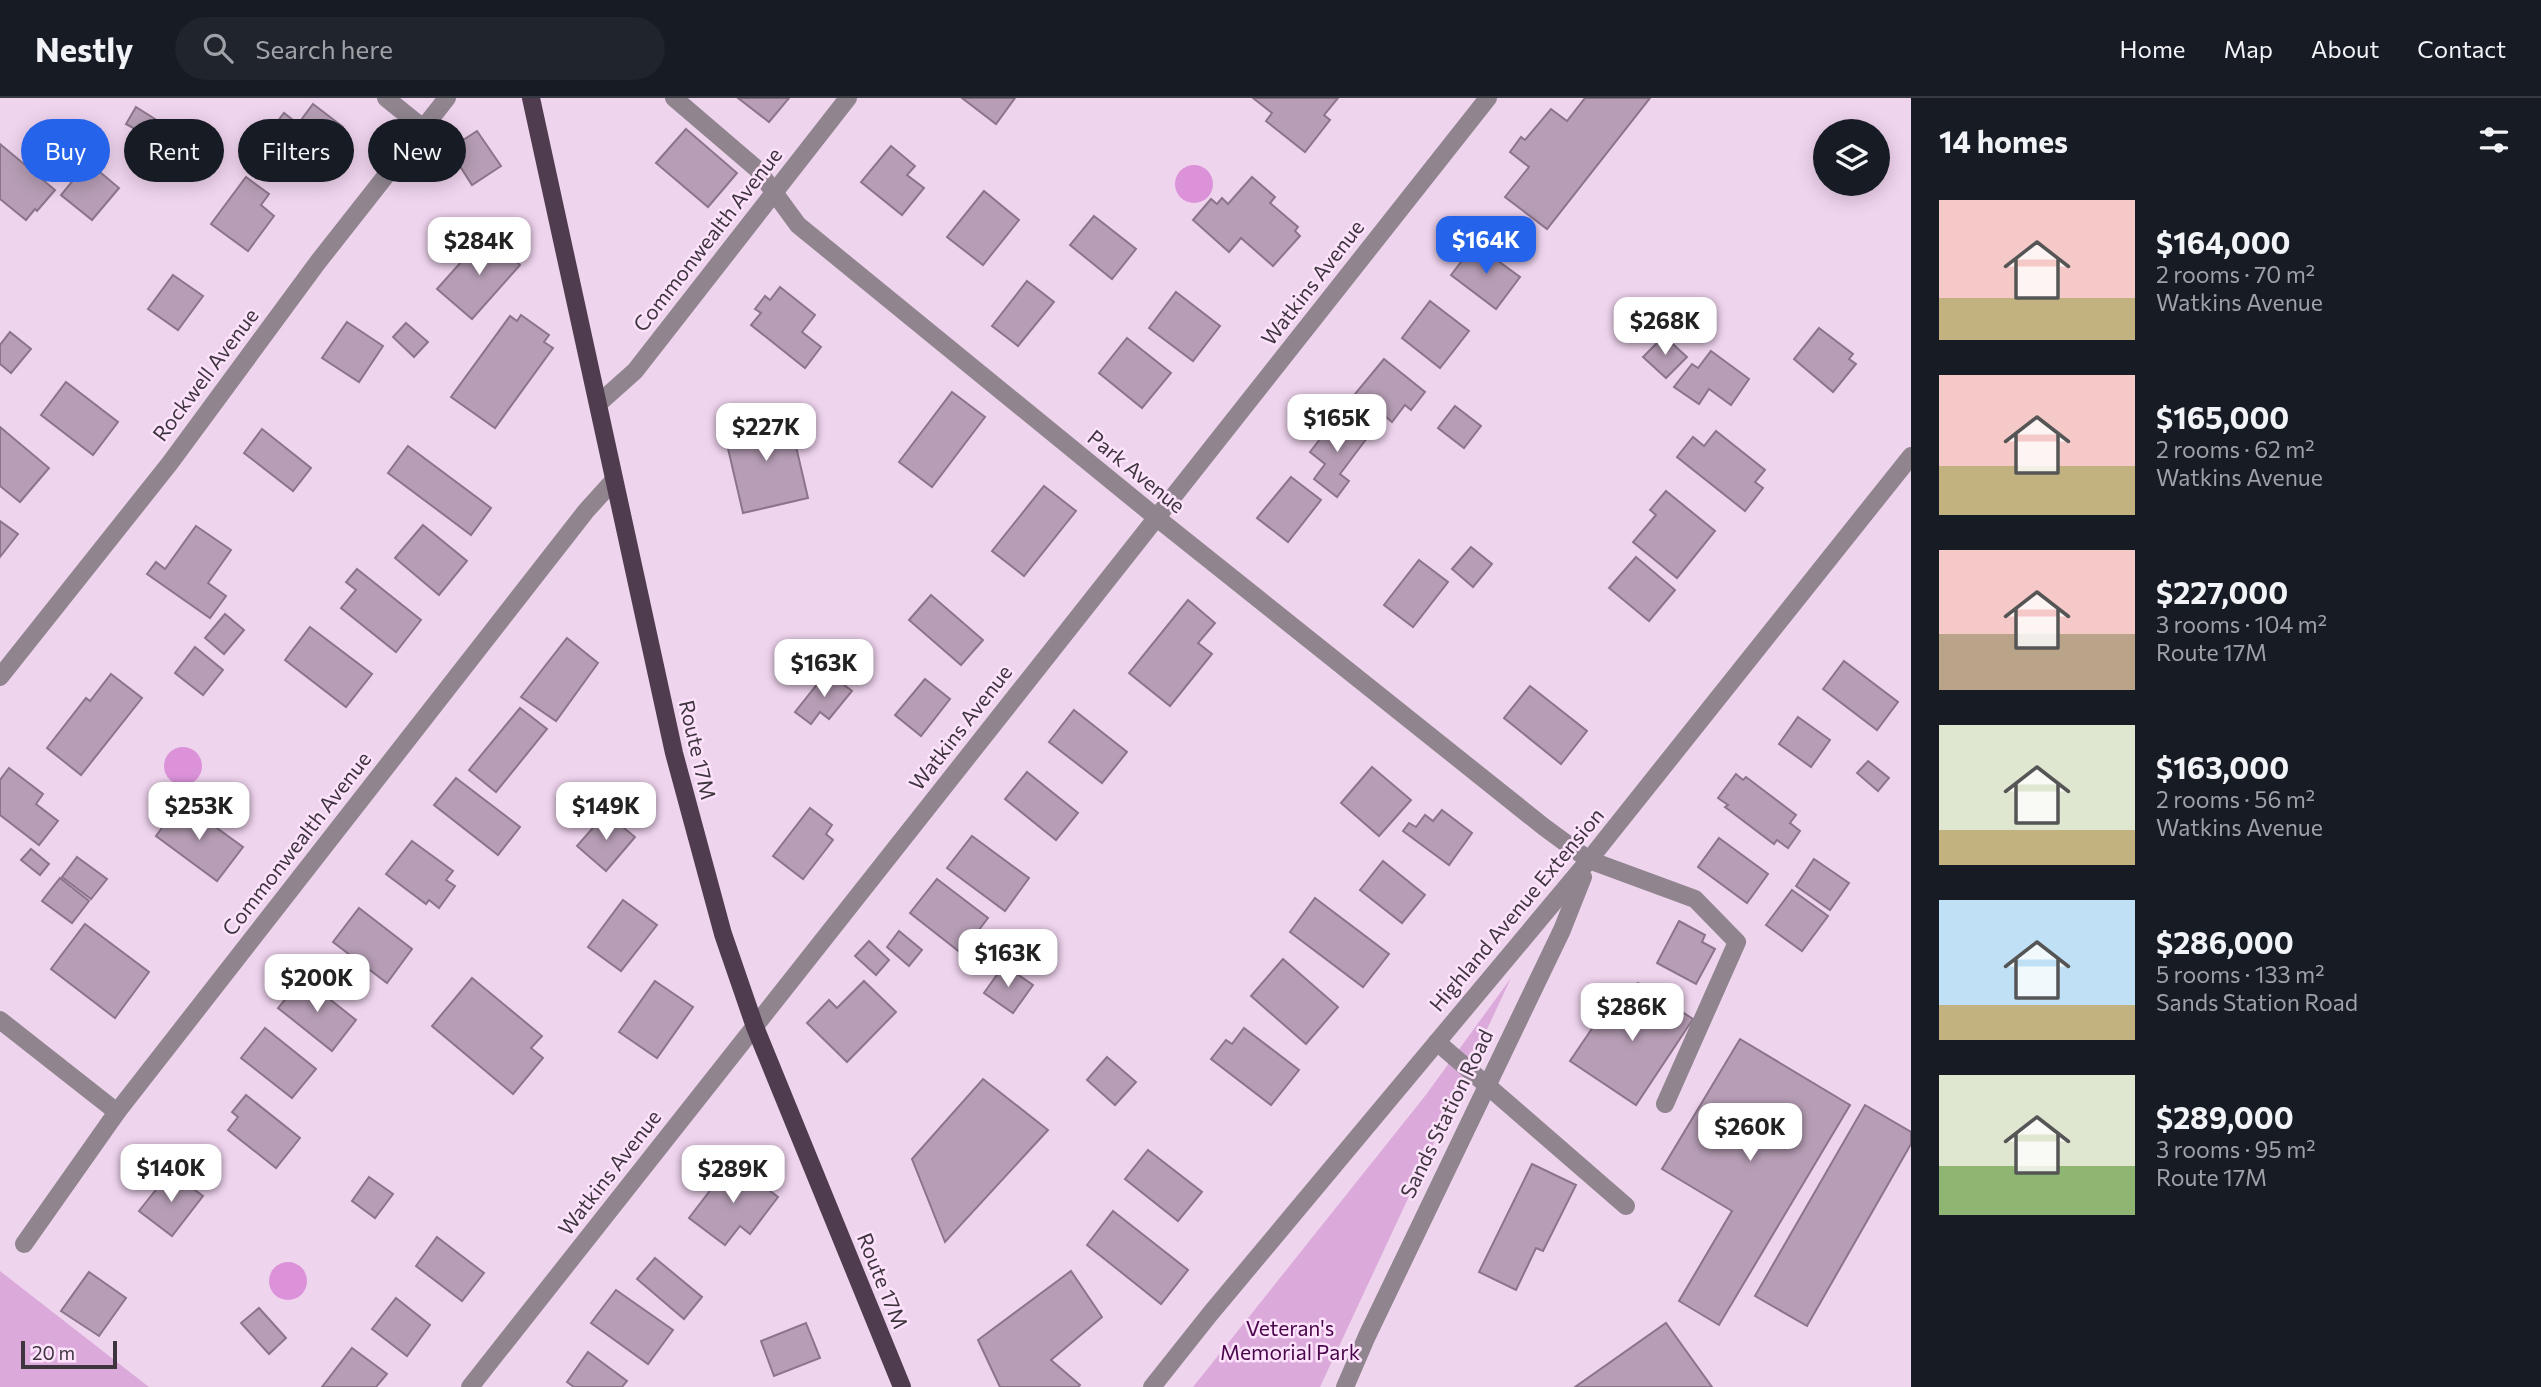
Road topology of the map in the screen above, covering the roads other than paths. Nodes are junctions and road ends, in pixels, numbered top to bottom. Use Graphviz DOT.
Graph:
graph roads {
  1 [pos="386,98"];
  2 [pos="447,98"];
  3 [pos="531,98"];
  4 [pos="674,98"];
  5 [pos="848,98"];
  6 [pos="1488,98"];
  7 [pos="412,119"];
  8 [pos="430,119"];
  9 [pos="381,182"];
  10 [pos="774,192"];
  11 [pos="598,404"];
  12 [pos="1911,456"];
  13 [pos="614,480"];
  14 [pos="1157,518"];
  15 [pos="0,677"];
  16 [pos="1589,860"];
  17 [pos="0,1020"];
  18 [pos="755,1027"];
  19 [pos="1437,1042"];
  20 [pos="1485,1086"];
  21 [pos="1665,1104"];
  22 [pos="117,1112"];
  23 [pos="1626,1206"];
  24 [pos="24,1244"];
  25 [pos="470,1387"];
  26 [pos="902,1387"];
  27 [pos="1152,1387"];
  28 [pos="1345,1387"];
  1 -- 7 [label="street"];
  2 -- 8 [label="street, Rockwell Avenue"];
  3 -- 11 [label="main road, Route 17M"];
  4 -- 10 [label="street, Park Avenue"];
  5 -- 10 [label="street, Commonwealth Avenue"];
  6 -- 14 [label="street, Watkins Avenue"];
  9 -- 15 [label="street, Rockwell Avenue"];
  10 -- 11 [label="street, Commonwealth Avenue"];
  10 -- 14 [label="street, Park Avenue"];
  11 -- 13 [label="main road, Route 17M"];
  12 -- 16 [label="street, Highland Avenue Extension"];
  13 -- 18 [label="main road, Route 17M"];
  13 -- 22 [label="street, Commonwealth Avenue"];
  14 -- 16 [label="street, Park Avenue"];
  14 -- 18 [label="street, Watkins Avenue"];
  16 -- 19 [label="street, Highland Avenue Extension"];
  16 -- 20 [label="street, Sands Station Road"];
  16 -- 21 [label="street, Park Avenue"];
  17 -- 22 [label="street"];
  18 -- 25 [label="street, Watkins Avenue"];
  18 -- 26 [label="main road, Route 17M"];
  19 -- 20 [label="street"];
  19 -- 27 [label="street, Highland Avenue Extension"];
  20 -- 23 [label="street"];
  20 -- 28 [label="street, Sands Station Road"];
  22 -- 24 [label="street, Commonwealth Avenue"];
}
